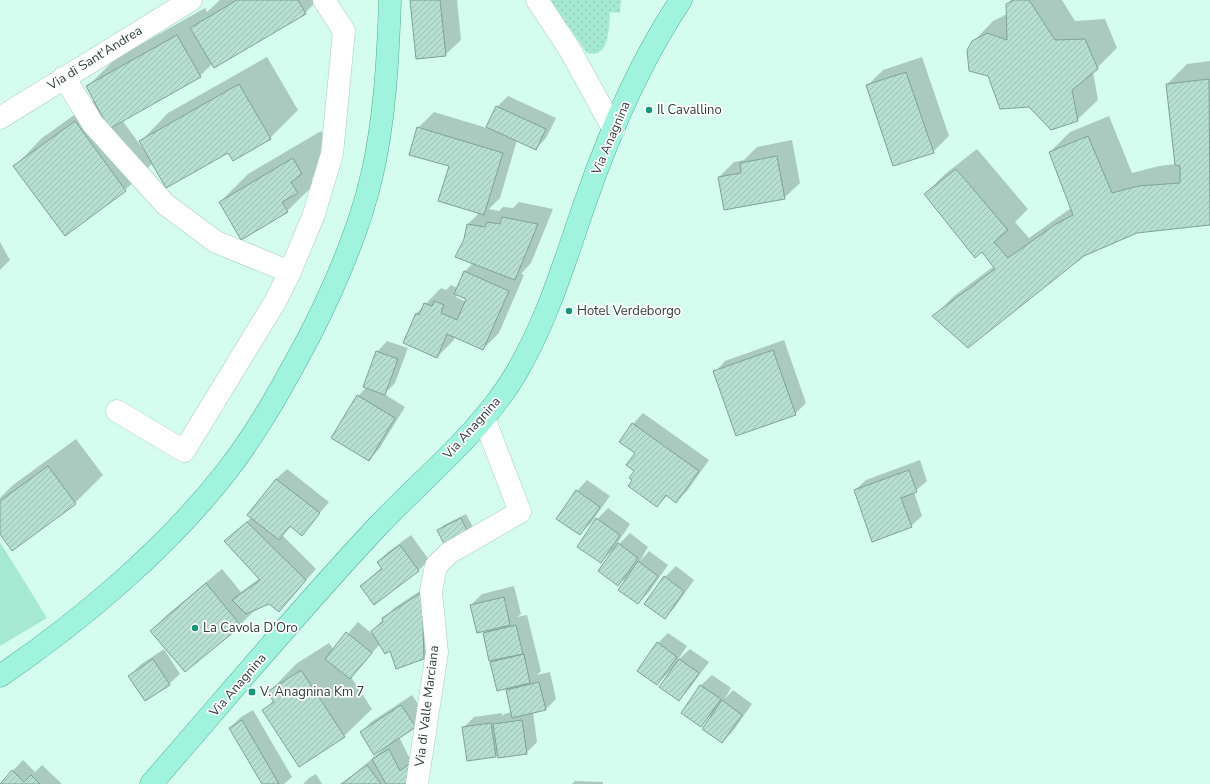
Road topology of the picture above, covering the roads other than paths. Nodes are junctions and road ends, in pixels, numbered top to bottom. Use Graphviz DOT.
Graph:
graph roads {
  1 [pos="191,0"];
  2 [pos="324,0"];
  3 [pos="390,0"];
  4 [pos="537,0"];
  5 [pos="681,0"];
  6 [pos="64,77"];
  7 [pos="0,118"];
  8 [pos="614,130"];
  9 [pos="290,272"];
  10 [pos="117,411"];
  11 [pos="484,418"];
  12 [pos="0,676"];
  13 [pos="151,784"];
  14 [pos="417,784"];
  1 -- 6 [label="street, Via di Sant'Andrea"];
  2 -- 9 [label="street"];
  3 -- 12 [label="main road"];
  4 -- 8 [label="street"];
  5 -- 8 [label="main road, Via Anagnina"];
  6 -- 7 [label="street, Via di Sant'Andrea"];
  6 -- 9 [label="street"];
  8 -- 11 [label="main road, Via Anagnina"];
  9 -- 10 [label="street"];
  11 -- 13 [label="main road, Via Anagnina"];
  11 -- 14 [label="street, Via di Valle Marciana"];
}
